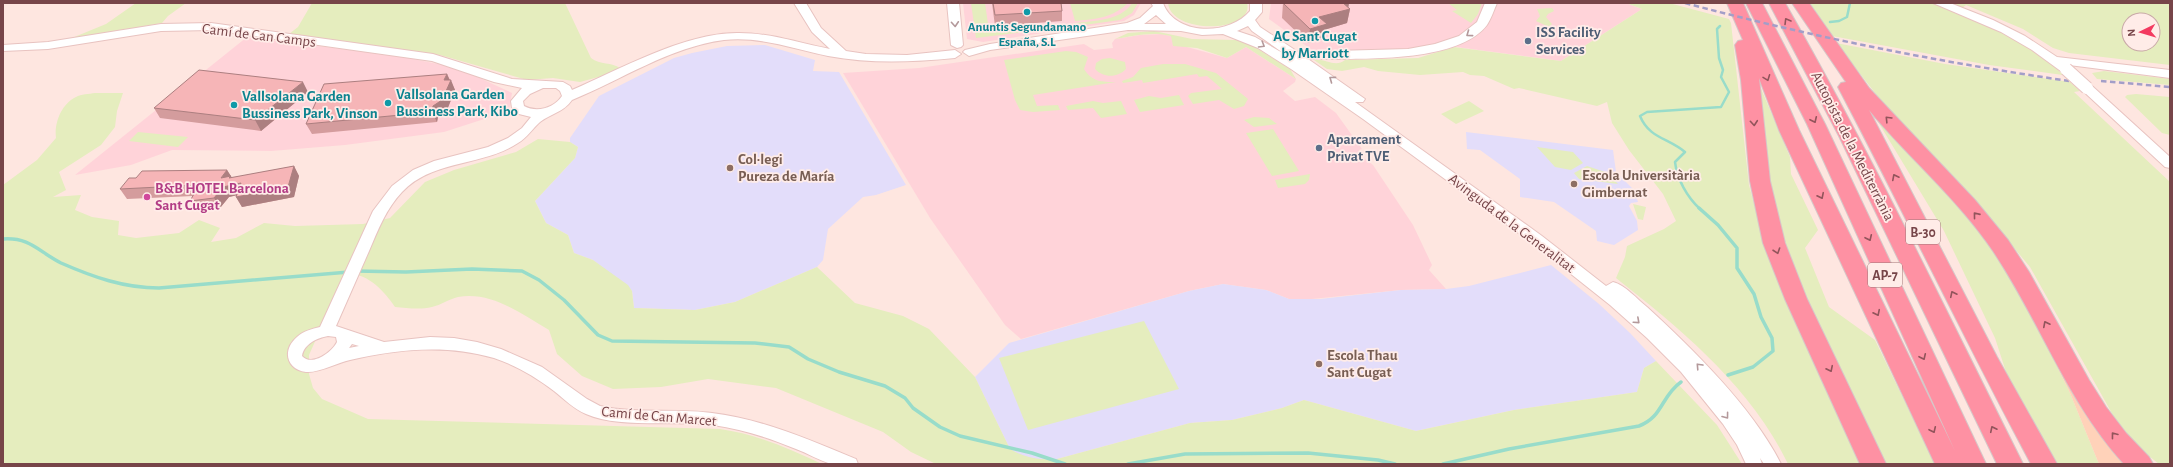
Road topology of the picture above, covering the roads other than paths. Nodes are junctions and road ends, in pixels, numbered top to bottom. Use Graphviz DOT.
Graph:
graph roads {
  1 [pos="800,3"];
  2 [pos="953,3"];
  3 [pos="1256,3"];
  4 [pos="1491,3"];
  5 [pos="1730,3"];
  6 [pos="1735,3"];
  7 [pos="1754,3"];
  8 [pos="1777,3"];
  9 [pos="1795,3"];
  10 [pos="1800,3"];
  11 [pos="1942,4"];
  12 [pos="1158,5"];
  13 [pos="1250,20"];
  14 [pos="1129,26"];
  15 [pos="1185,28"];
  16 [pos="1226,31"];
  17 [pos="823,37"];
  18 [pos="810,47"];
  19 [pos="3,48"];
  20 [pos="960,49"];
  21 [pos="842,54"];
  22 [pos="1298,56"];
  23 [pos="2055,60"];
  24 [pos="2170,74"];
  25 [pos="512,84"];
  26 [pos="538,86"];
  27 [pos="566,92"];
  28 [pos="520,96"];
  29 [pos="549,111"];
  30 [pos="526,112"];
  31 [pos="530,126"];
  32 [pos="2170,164"];
  33 [pos="1878,195"];
  34 [pos="326,331"];
  35 [pos="344,335"];
  36 [pos="382,346"];
  37 [pos="333,358"];
  38 [pos="850,464"];
  39 [pos="1754,464"];
  40 [pos="1773,464"];
  41 [pos="1873,464"];
  42 [pos="1948,464"];
  43 [pos="1973,464"];
  44 [pos="2010,464"];
  45 [pos="2030,464"];
  46 [pos="2044,464"];
  47 [pos="2140,464"];
  1 -- 17 [label="street"];
  2 -- 20 [label="street, one-way"];
  3 -- 13 [label="street"];
  4 -- 22 [label="street, one-way"];
  5 -- 41 [label="highway, one-way"];
  6 -- 42 [label="highway, one-way"];
  7 -- 43 [label="highway, Autopista de la Mediterrània / AP-7, one-way"];
  33 -- 8 [label="highway, Autopista de la Mediterrània / AP-7, one-way"];
  46 -- 9 [label="highway, B-30, one-way"];
  47 -- 10 [label="highway, one-way"];
  11 -- 23 [label="street"];
  12 -- 14 [label="street"];
  12 -- 15 [label="street"];
  13 -- 16 [label="street"];
  13 -- 22 [label="street, Avinguda de la Generalitat"];
  14 -- 15 [label="street"];
  14 -- 20 [label="street"];
  15 -- 16 [label="street"];
  16 -- 39 [label="street, Avinguda de la Generalitat, one-way"];
  17 -- 18 [label="street"];
  17 -- 21 [label="street"];
  18 -- 21 [label="street"];
  18 -- 27 [label="street"];
  19 -- 25 [label="street, Camí de Can Camps"];
  20 -- 21 [label="street"];
  40 -- 22 [label="street, Avinguda de la Generalitat, one-way"];
  23 -- 24 [label="street"];
  23 -- 32 [label="street, bridge"];
  25 -- 26 [label="street, Camí de Can Camps"];
  25 -- 28 [label="street"];
  26 -- 27 [label="street, Camí de Can Camps"];
  26 -- 28 [label="street"];
  27 -- 29 [label="street"];
  28 -- 30 [label="street"];
  29 -- 30 [label="street"];
  29 -- 31 [label="street"];
  30 -- 31 [label="street"];
  31 -- 34 [label="street"];
  44 -- 33 [label="highway, Autopista de la Mediterrània / AP-7, one-way"];
  33 -- 45 [label="highway"];
  34 -- 35 [label="street, Camí de Can Marcet"];
  34 -- 37 [label="street, Camí de Can Marcet"];
  35 -- 36 [label="street, Camí de Can Marcet"];
  35 -- 37 [label="street"];
  36 -- 37 [label="street, Camí de Can Marcet"];
  36 -- 38 [label="street, Camí de Can Marcet"];
}
